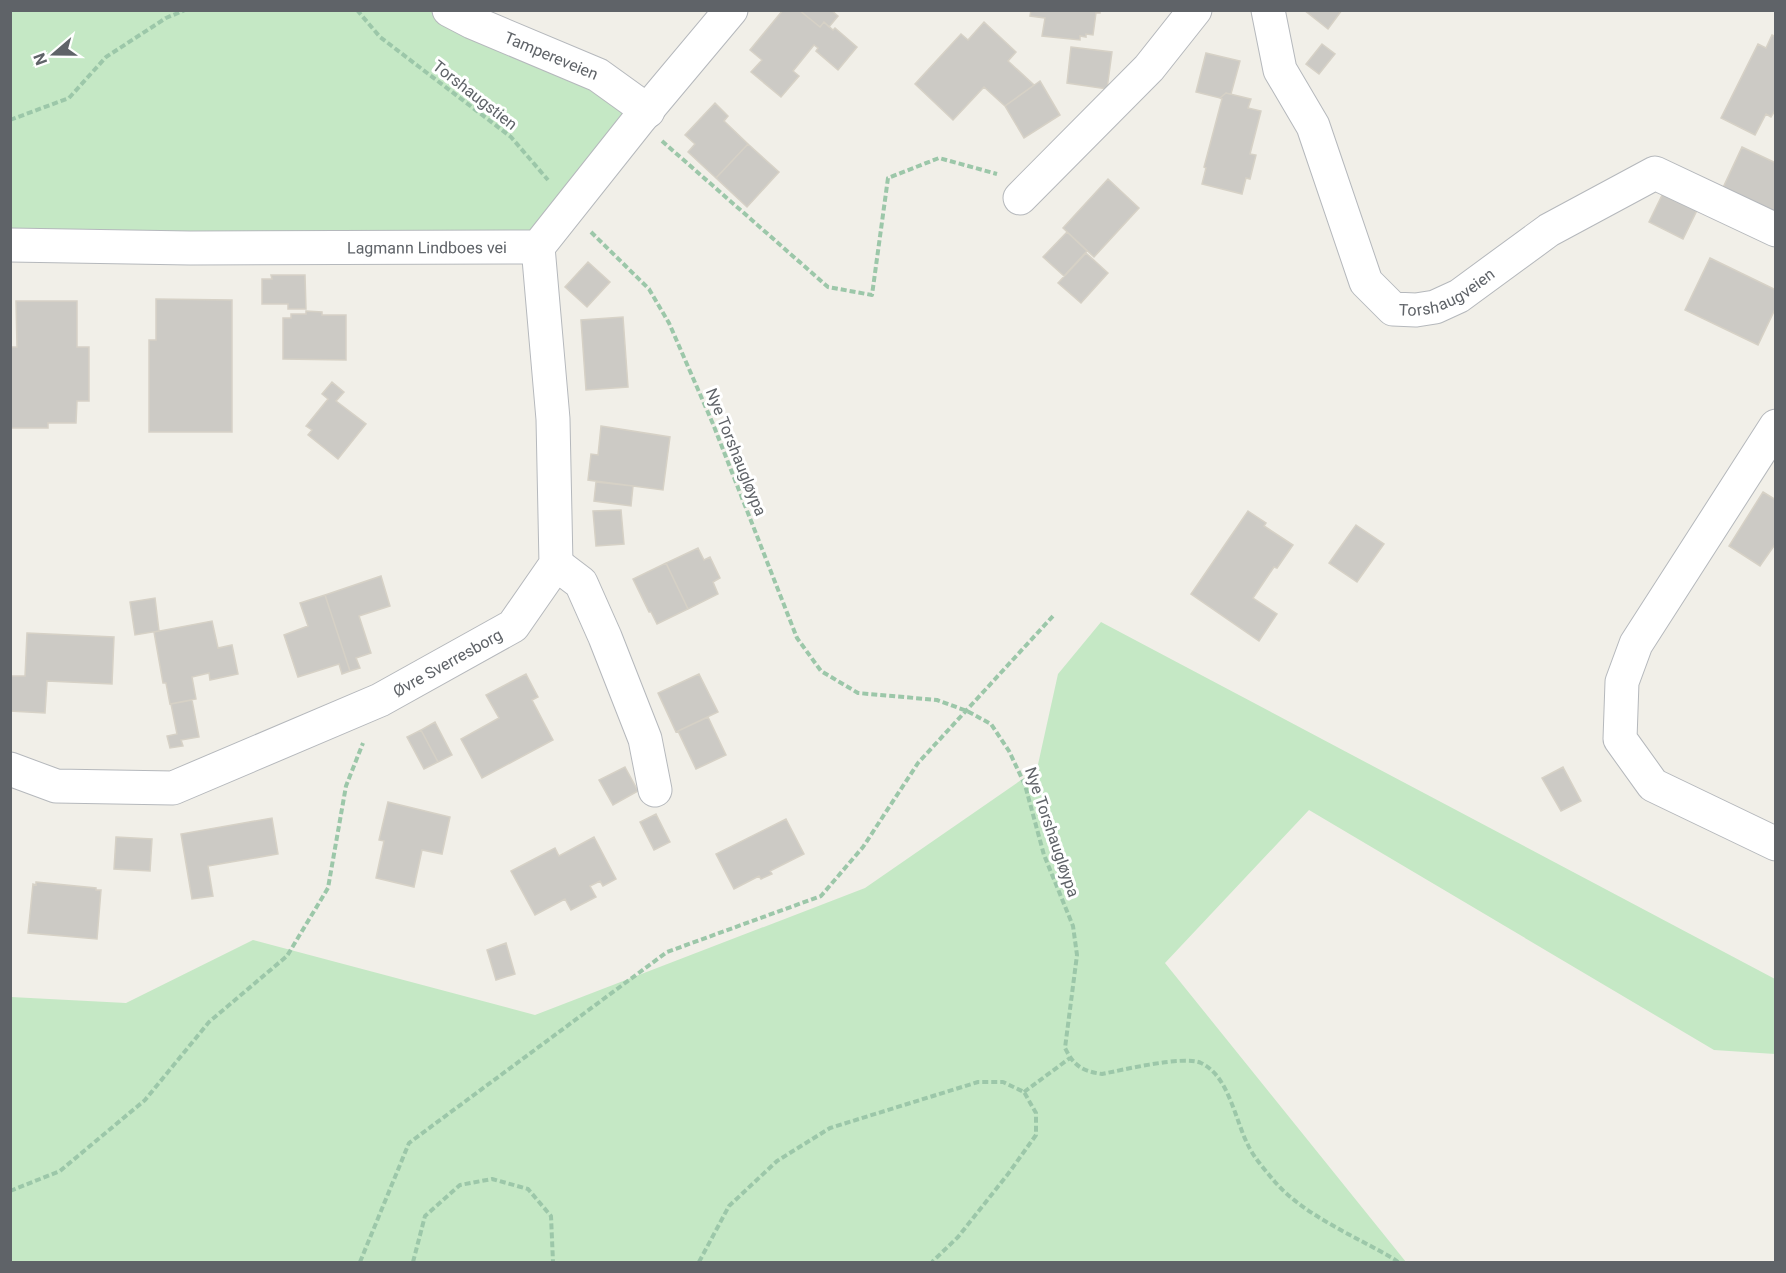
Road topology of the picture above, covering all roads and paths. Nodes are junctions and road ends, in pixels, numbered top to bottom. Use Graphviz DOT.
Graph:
graph roads {
  1 [pos="185,10"];
  2 [pos="357,10"];
  3 [pos="449,10"];
  4 [pos="731,10"];
  5 [pos="1195,10"];
  6 [pos="1268,10"];
  7 [pos="643,116"];
  8 [pos="10,120"];
  9 [pos="1045,173"];
  10 [pos="1020,198"];
  11 [pos="568,209"];
  12 [pos="1776,230"];
  13 [pos="10,245"];
  14 [pos="538,247"];
  15 [pos="1776,426"];
  16 [pos="556,564"];
  17 [pos="1053,616"];
  18 [pos="380,700"];
  19 [pos="967,711"];
  20 [pos="10,769"];
  21 [pos="655,790"];
  22 [pos="1776,844"];
  23 [pos="1070,1058"];
  24 [pos="1024,1092"];
  25 [pos="10,1191"];
  26 [pos="360,1263"];
  27 [pos="413,1263"];
  28 [pos="553,1263"];
  29 [pos="699,1263"];
  30 [pos="932,1263"];
  31 [pos="1398,1263"];
  1 -- 8 [label="path"];
  2 -- 11 [label="path, Torshaugstien"];
  3 -- 7 [label="street, Tampereveien"];
  4 -- 7 [label="street"];
  5 -- 9 [label="street"];
  6 -- 12 [label="street, Torshaugveien"];
  7 -- 9 [label="path"];
  7 -- 11 [label="street"];
  9 -- 10 [label="street"];
  11 -- 14 [label="street"];
  11 -- 19 [label="path, Nye Torshaugløypa"];
  13 -- 14 [label="street, Lagmann Lindboes vei"];
  14 -- 16 [label="street"];
  15 -- 22 [label="street"];
  16 -- 18 [label="street, Øvre Sverresborg"];
  16 -- 21 [label="street"];
  17 -- 19 [label="path"];
  18 -- 20 [label="street, Øvre Sverresborg"];
  18 -- 25 [label="path"];
  19 -- 23 [label="path, Nye Torshaugløypa"];
  19 -- 26 [label="path"];
  23 -- 24 [label="path"];
  23 -- 31 [label="path"];
  24 -- 29 [label="path"];
  24 -- 30 [label="path"];
  27 -- 28 [label="path"];
}
